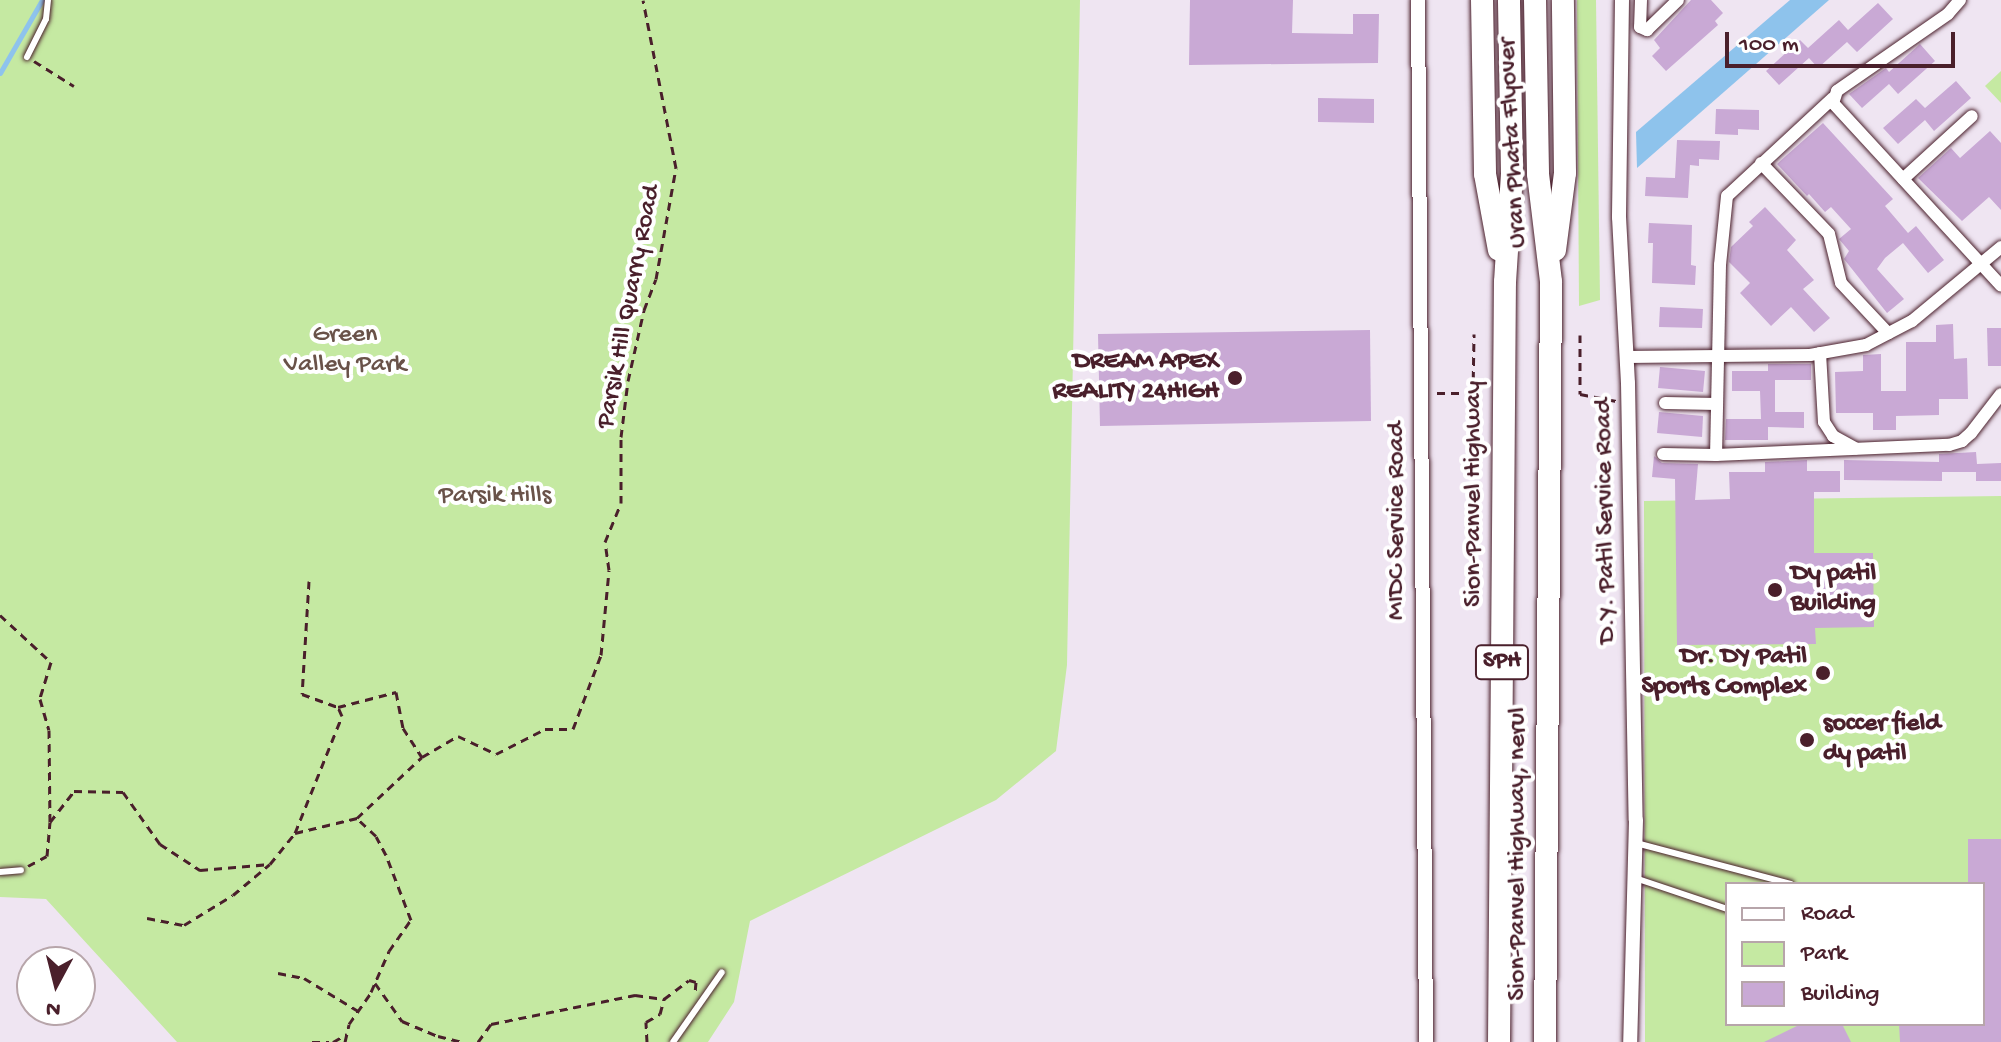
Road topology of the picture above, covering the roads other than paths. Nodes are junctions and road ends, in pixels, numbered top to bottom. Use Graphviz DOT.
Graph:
graph roads {
  1 [pos="48,0"];
  2 [pos="1418,0"];
  3 [pos="1482,0"];
  4 [pos="1509,0"];
  5 [pos="1535,0"];
  6 [pos="1563,0"];
  7 [pos="1622,0"];
  8 [pos="1641,0"];
  9 [pos="1678,0"];
  10 [pos="1960,0"];
  11 [pos="27,57"];
  12 [pos="1833,98"];
  13 [pos="1972,116"];
  14 [pos="1761,163"];
  15 [pos="1903,179"];
  16 [pos="2001,247"];
  17 [pos="1981,264"];
  18 [pos="1505,282"];
  19 [pos="1551,282"];
  20 [pos="2001,286"];
  21 [pos="1888,333"];
  22 [pos="1820,353"];
  23 [pos="1718,356"];
  24 [pos="1627,357"];
  25 [pos="2001,394"];
  26 [pos="1665,403"];
  27 [pos="1717,404"];
  28 [pos="1857,450"];
  29 [pos="1663,454"];
  30 [pos="1716,455"];
  31 [pos="1636,843"];
  32 [pos="21,870"];
  33 [pos="0,872"];
  34 [pos="1635,878"];
  35 [pos="1783,882"];
  36 [pos="1725,908"];
  37 [pos="722,972"];
  38 [pos="673,1042"];
  39 [pos="1426,1042"];
  40 [pos="1499,1042"];
  41 [pos="1545,1042"];
  42 [pos="1630,1042"];
  1 -- 11 [label="lane"];
  2 -- 39 [label="street, MIDC Service Road"];
  3 -- 18 [label="highway"];
  4 -- 18 [label="highway, Uran Phata Flyover / SPH"];
  5 -- 19 [label="highway, Uran Phata Flyover / SPH"];
  6 -- 19 [label="highway"];
  7 -- 24 [label="street, D.Y. Patil Service Road"];
  8 -- 9 [label="street"];
  10 -- 12 [label="street"];
  12 -- 14 [label="street"];
  12 -- 15 [label="street"];
  13 -- 15 [label="street"];
  14 -- 21 [label="street"];
  14 -- 23 [label="street"];
  15 -- 17 [label="street"];
  16 -- 17 [label="street"];
  17 -- 20 [label="street"];
  17 -- 21 [label="street"];
  18 -- 40 [label="highway, Sion-Panvel Highway / SPH"];
  19 -- 41 [label="highway, Sion-Panvel Highway, nerul / SPH"];
  21 -- 22 [label="street"];
  22 -- 23 [label="street"];
  22 -- 28 [label="street"];
  23 -- 24 [label="street"];
  23 -- 27 [label="street"];
  24 -- 31 [label="street, D.Y. Patil Service Road"];
  25 -- 28 [label="street"];
  26 -- 27 [label="street"];
  27 -- 30 [label="street"];
  28 -- 30 [label="street"];
  29 -- 30 [label="street"];
  31 -- 34 [label="street, D.Y. Patil Service Road"];
  31 -- 35 [label="lane"];
  32 -- 33 [label="lane"];
  34 -- 36 [label="lane"];
  34 -- 42 [label="street, D.Y. Patil Service Road"];
  37 -- 38 [label="lane"];
}
